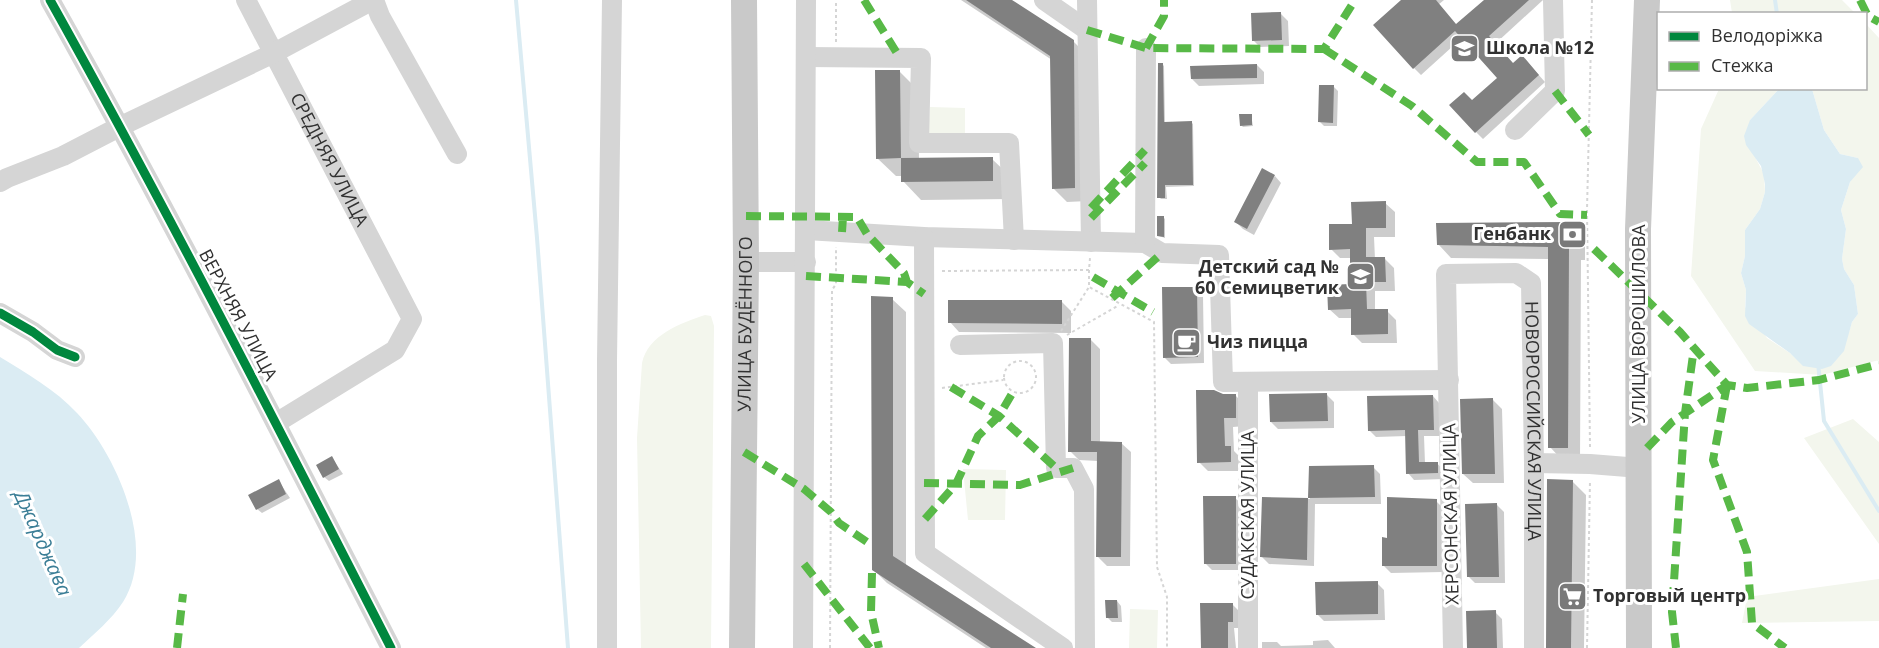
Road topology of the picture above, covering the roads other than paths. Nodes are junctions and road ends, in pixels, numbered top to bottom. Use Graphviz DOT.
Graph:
graph roads {
  1 [pos="50,0"];
  2 [pos="246,0"];
  3 [pos="374,0"];
  4 [pos="612,0"];
  5 [pos="744,0"];
  6 [pos="806,0"];
  7 [pos="1044,0"];
  8 [pos="1087,0"];
  9 [pos="1552,0"];
  10 [pos="1647,0"];
  11 [pos="1087,30"];
  12 [pos="1146,48"];
  13 [pos="274,53"];
  14 [pos="806,57"];
  15 [pos="121,126"];
  16 [pos="1515,130"];
  17 [pos="457,154"];
  18 [pos="0,182"];
  19 [pos="806,230"];
  20 [pos="924,237"];
  21 [pos="1014,240"];
  22 [pos="1091,242"];
  23 [pos="1145,243"];
  24 [pos="746,262"];
  25 [pos="806,262"];
  26 [pos="1446,274"];
  27 [pos="0,313"];
  28 [pos="960,345"];
  29 [pos="75,357"];
  30 [pos="1449,380"];
  31 [pos="1248,382"];
  32 [pos="276,423"];
  33 [pos="1534,463"];
  34 [pos="1640,468"];
  35 [pos="391,648"];
  36 [pos="608,648"];
  37 [pos="742,648"];
  38 [pos="803,648"];
  39 [pos="1063,648"];
  40 [pos="1085,648"];
  41 [pos="1248,648"];
  42 [pos="1453,648"];
  43 [pos="1534,648"];
  44 [pos="1639,648"];
  1 -- 15 [label="street, ВЕРХНЯЯ УЛИЦА"];
  2 -- 13 [label="street, СРЕДНЯЯ УЛИЦА"];
  3 -- 13 [label="street"];
  3 -- 17 [label="street"];
  4 -- 36 [label="street"];
  5 -- 24 [label="main road, УЛИЦА БУДЁННОГО"];
  6 -- 14 [label="street"];
  7 -- 11 [label="street"];
  8 -- 11 [label="street"];
  9 -- 16 [label="street"];
  10 -- 34 [label="main road, УЛИЦА ВОРОШИЛОВА"];
  11 -- 22 [label="street"];
  12 -- 23 [label="street"];
  13 -- 15 [label="street"];
  13 -- 32 [label="street, СРЕДНЯЯ УЛИЦА"];
  14 -- 19 [label="street"];
  14 -- 21 [label="street"];
  15 -- 18 [label="street"];
  15 -- 32 [label="street, ВЕРХНЯЯ УЛИЦА"];
  19 -- 20 [label="street"];
  19 -- 25 [label="street"];
  20 -- 21 [label="street"];
  20 -- 39 [label="street"];
  21 -- 22 [label="street"];
  22 -- 23 [label="street"];
  23 -- 31 [label="street"];
  24 -- 25 [label="street"];
  24 -- 37 [label="main road, УЛИЦА БУДЁННОГО"];
  25 -- 38 [label="street"];
  26 -- 30 [label="street, ХЕРСОНСКАЯ УЛИЦА"];
  26 -- 33 [label="street, НОВОРОССИЙСКАЯ УЛИЦА"];
  27 -- 29 [label="street"];
  28 -- 40 [label="street"];
  30 -- 31 [label="street"];
  30 -- 42 [label="street, ХЕРСОНСКАЯ УЛИЦА"];
  31 -- 41 [label="street, СУДАКСКАЯ УЛИЦА"];
  32 -- 35 [label="street, ВЕРХНЯЯ УЛИЦА"];
  33 -- 34 [label="street"];
  33 -- 43 [label="street, НОВОРОССИЙСКАЯ УЛИЦА"];
  34 -- 44 [label="main road, УЛИЦА ВОРОШИЛОВА"];
}
